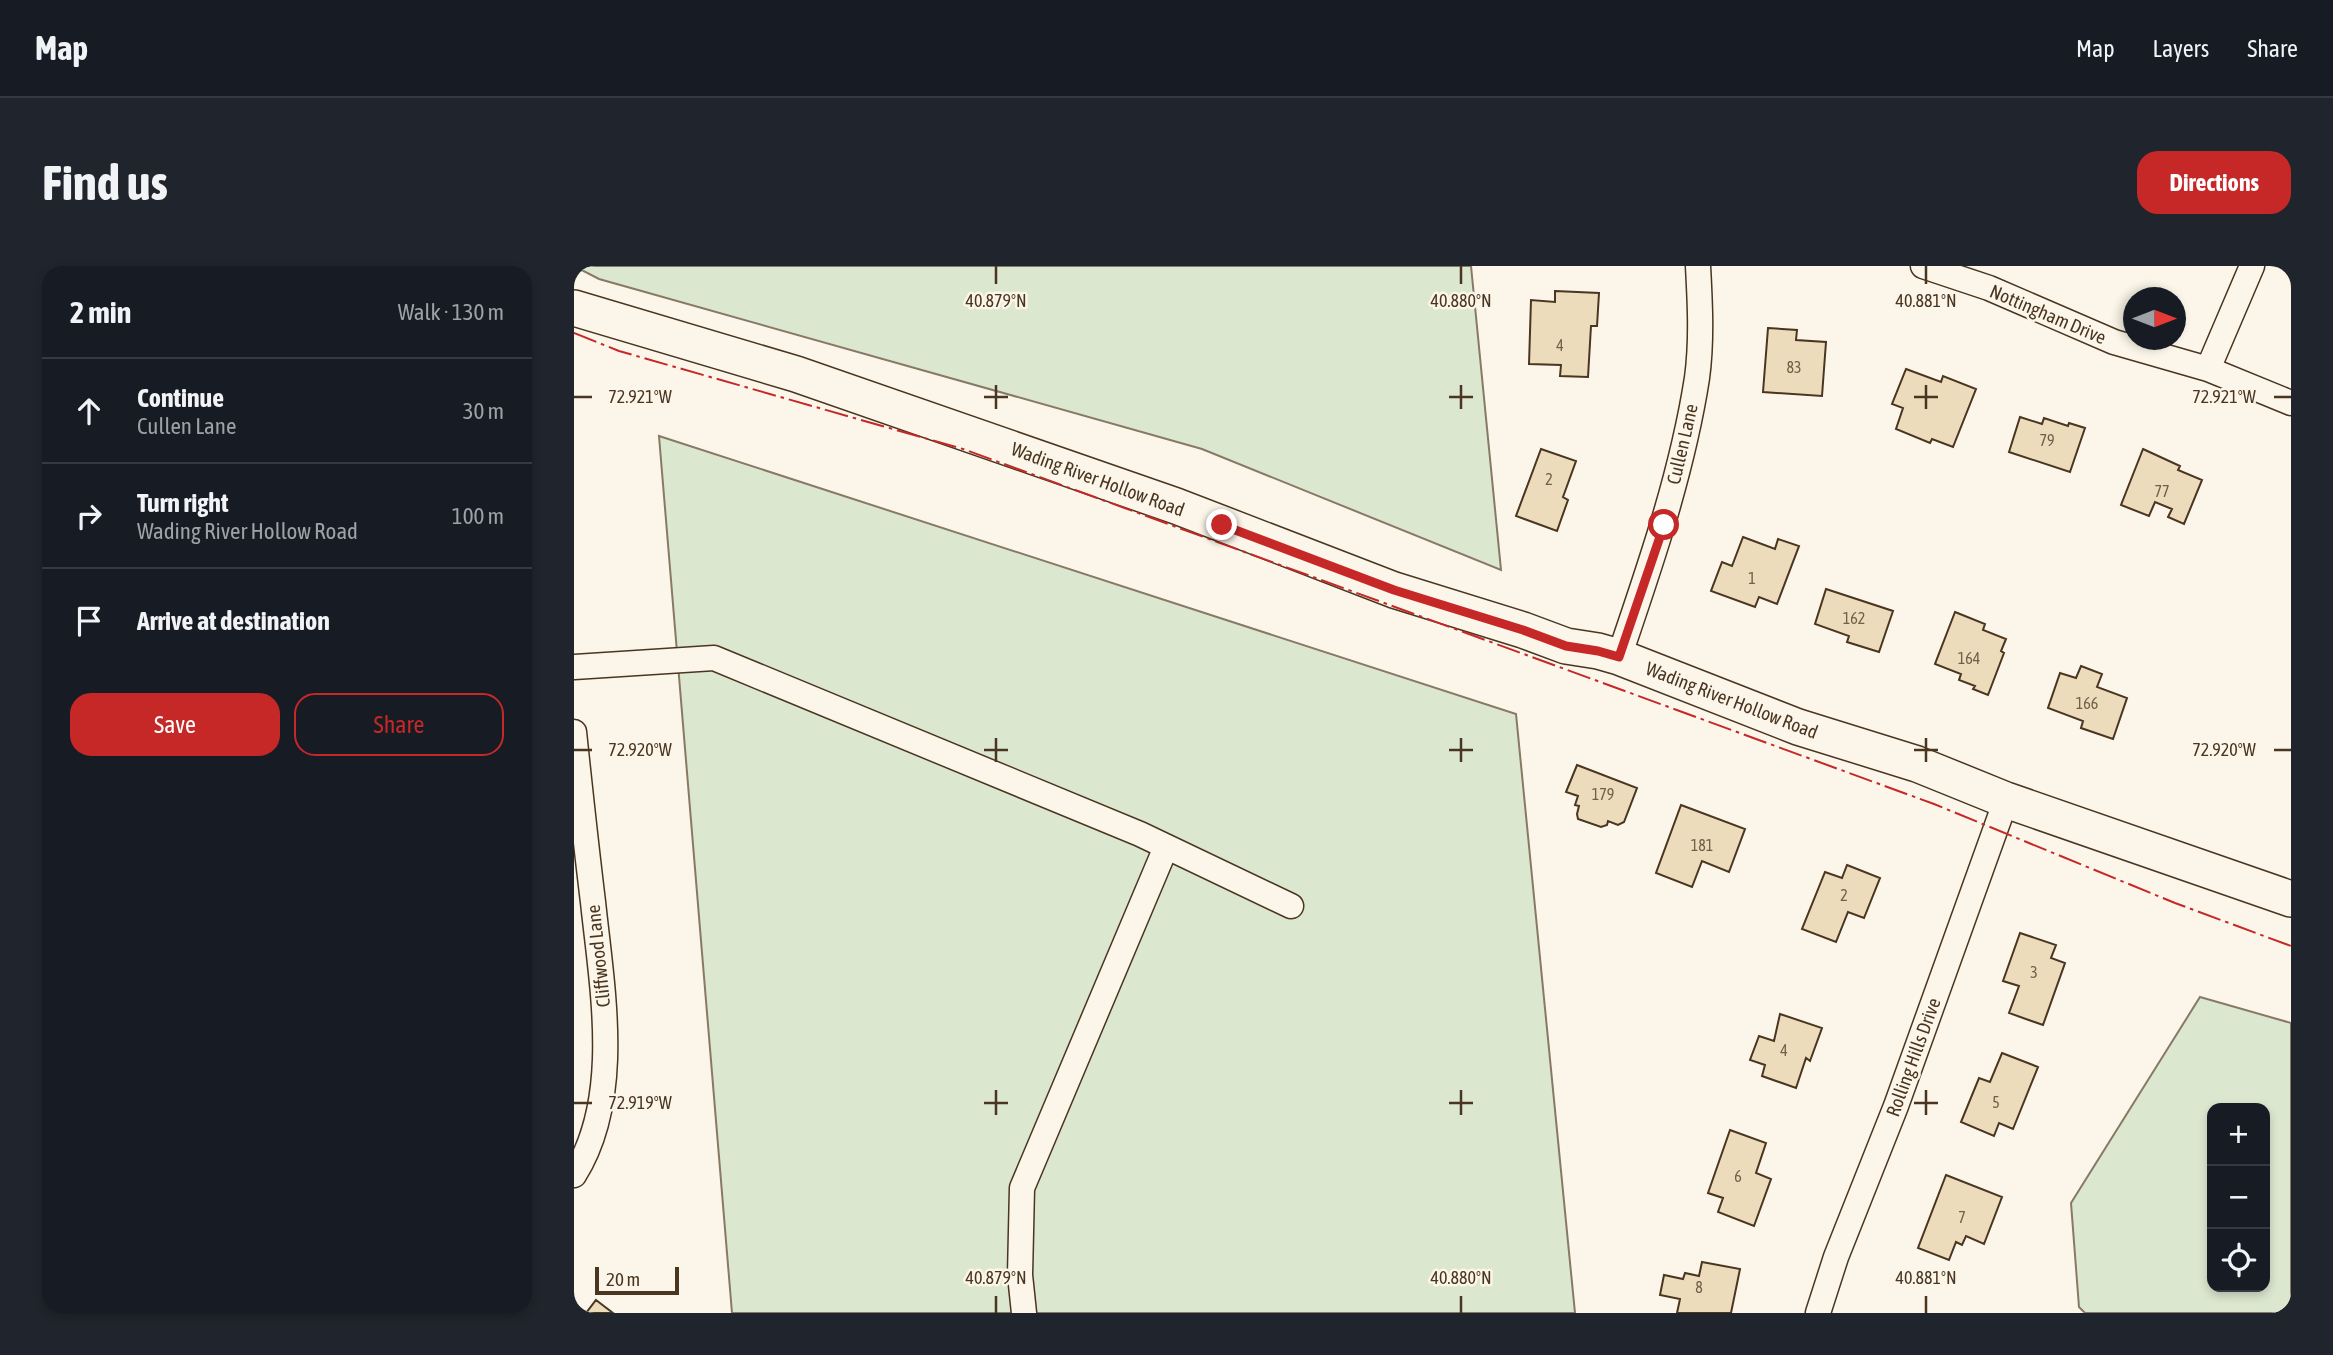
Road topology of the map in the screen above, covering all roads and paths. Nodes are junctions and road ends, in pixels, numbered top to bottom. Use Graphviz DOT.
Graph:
graph roads {
  1 [pos="1698,266"];
  2 [pos="1923,266"];
  3 [pos="2252,266"];
  4 [pos="574,308"];
  5 [pos="2208,369"];
  6 [pos="2291,404"];
  7 [pos="1619,657"];
  8 [pos="574,667"];
  9 [pos="574,732"];
  10 [pos="2006,800"];
  11 [pos="1166,847"];
  12 [pos="2291,900"];
  13 [pos="1291,906"];
  14 [pos="574,1175"];
  15 [pos="1024,1313"];
  16 [pos="1818,1313"];
  1 -- 7 [label="street, Cullen Lane"];
  2 -- 5 [label="street, Nottingham Drive"];
  3 -- 5 [label="street"];
  4 -- 7 [label="street, Wading River Hollow Road"];
  5 -- 6 [label="street, Nottingham Drive"];
  7 -- 10 [label="street, Wading River Hollow Road"];
  8 -- 11 [label="street"];
  9 -- 14 [label="street, Cliffwood Lane"];
  10 -- 12 [label="street, Wading River Hollow Road"];
  10 -- 16 [label="street, Rolling Hills Drive"];
  11 -- 13 [label="street"];
  11 -- 15 [label="street"];
}
